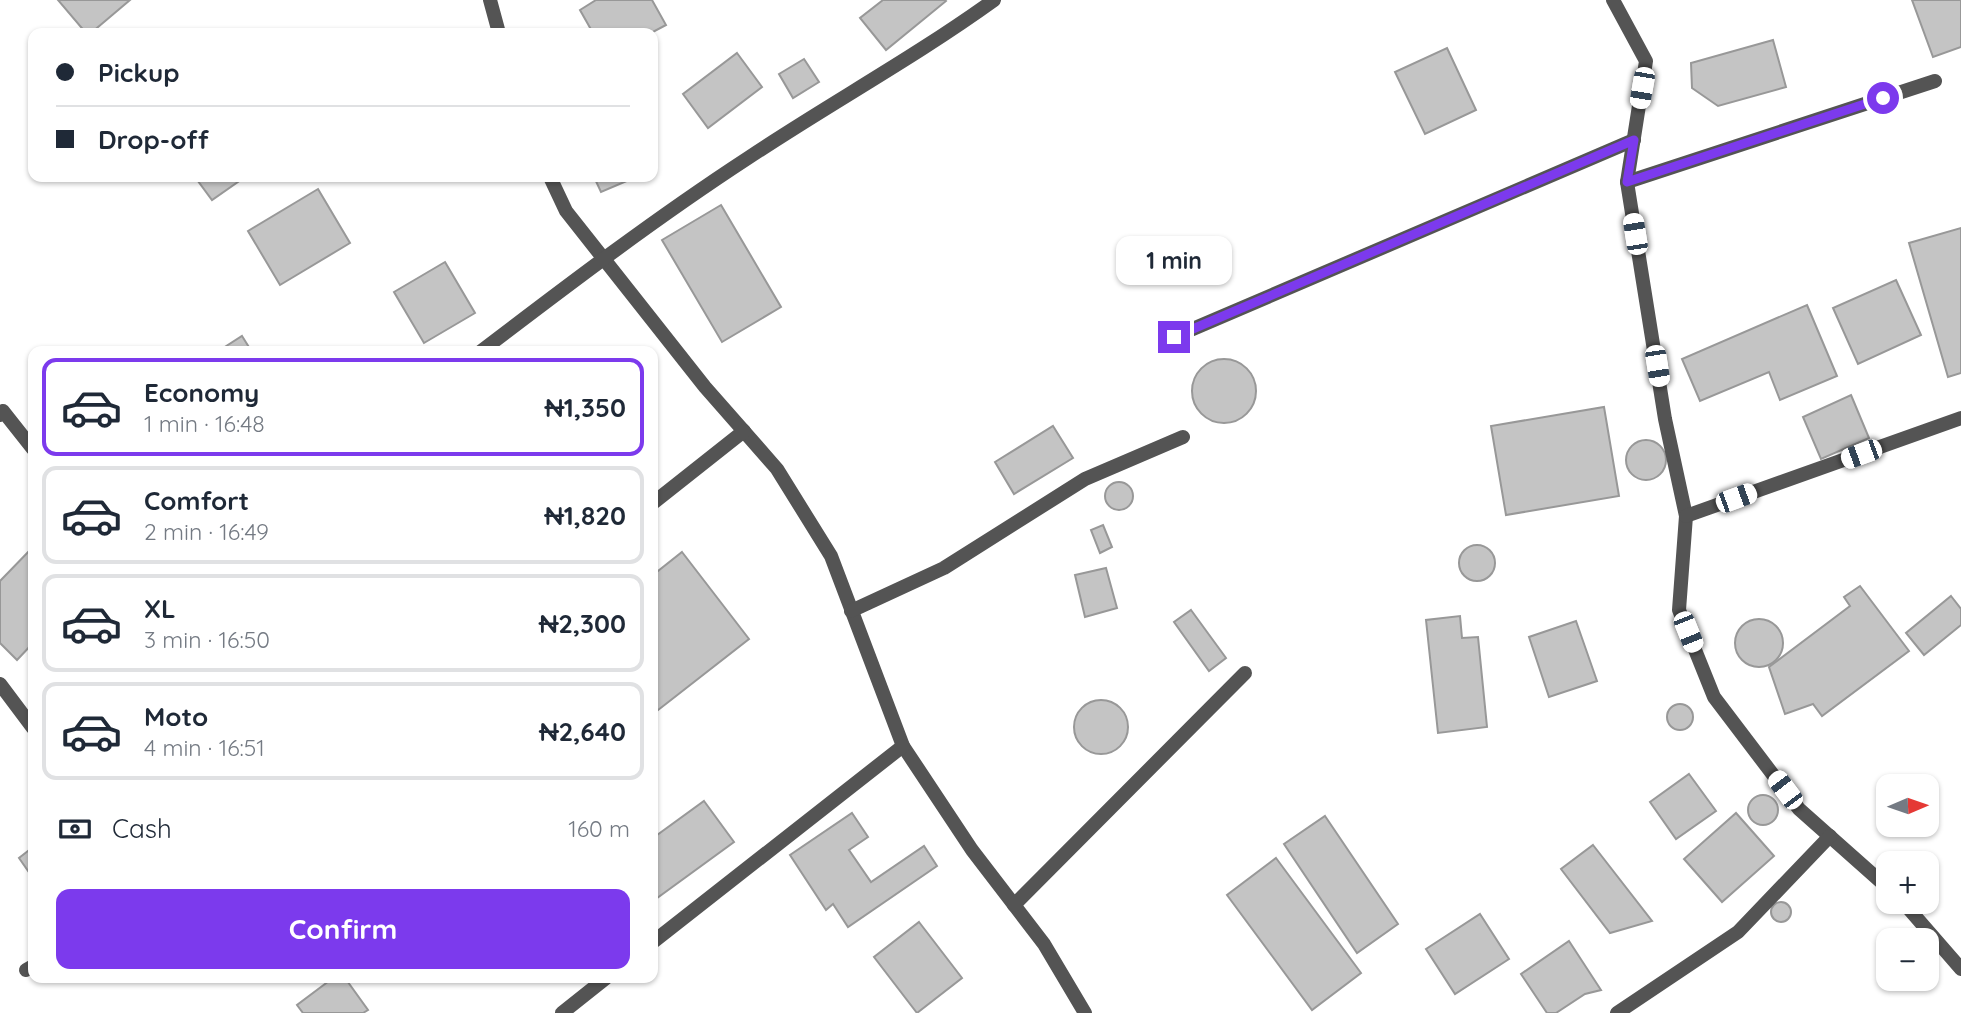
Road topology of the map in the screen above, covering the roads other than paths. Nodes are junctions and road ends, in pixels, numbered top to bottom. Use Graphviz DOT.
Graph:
graph roads {
  1 [pos="490,0"];
  2 [pos="994,0"];
  3 [pos="1613,0"];
  4 [pos="498,28"];
  5 [pos="1935,81"];
  6 [pos="1634,140"];
  7 [pos="552,182"];
  8 [pos="1627,182"];
  9 [pos="604,258"];
  10 [pos="1174,337"];
  11 [pos="488,346"];
  12 [pos="0,415"];
  13 [pos="1961,418"];
  14 [pos="744,431"];
  15 [pos="1183,437"];
  16 [pos="28,442"];
  17 [pos="658,499"];
  18 [pos="1686,516"];
  19 [pos="851,611"];
  20 [pos="1245,673"];
  21 [pos="0,684"];
  22 [pos="28,721"];
  23 [pos="903,746"];
  24 [pos="1830,836"];
  25 [pos="1876,877"];
  26 [pos="1014,905"];
  27 [pos="1913,914"];
  28 [pos="658,938"];
  29 [pos="1961,969"];
  30 [pos="601,983"];
  31 [pos="562,1013"];
  32 [pos="1084,1013"];
  33 [pos="1616,1013"];
  1 -- 4 [label="street"];
  2 -- 9 [label="street"];
  3 -- 6 [label="street"];
  5 -- 8 [label="street"];
  6 -- 8 [label="street"];
  6 -- 10 [label="street"];
  7 -- 9 [label="street"];
  8 -- 18 [label="street"];
  9 -- 11 [label="street"];
  9 -- 14 [label="street"];
  12 -- 16 [label="street"];
  13 -- 18 [label="street"];
  14 -- 17 [label="street"];
  14 -- 19 [label="street"];
  15 -- 19 [label="street"];
  18 -- 24 [label="street"];
  19 -- 23 [label="street"];
  20 -- 26 [label="street"];
  21 -- 22 [label="street"];
  23 -- 26 [label="street"];
  23 -- 28 [label="street"];
  24 -- 25 [label="street"];
  24 -- 33 [label="street"];
  26 -- 32 [label="street"];
  27 -- 29 [label="street"];
  30 -- 31 [label="street"];
}
